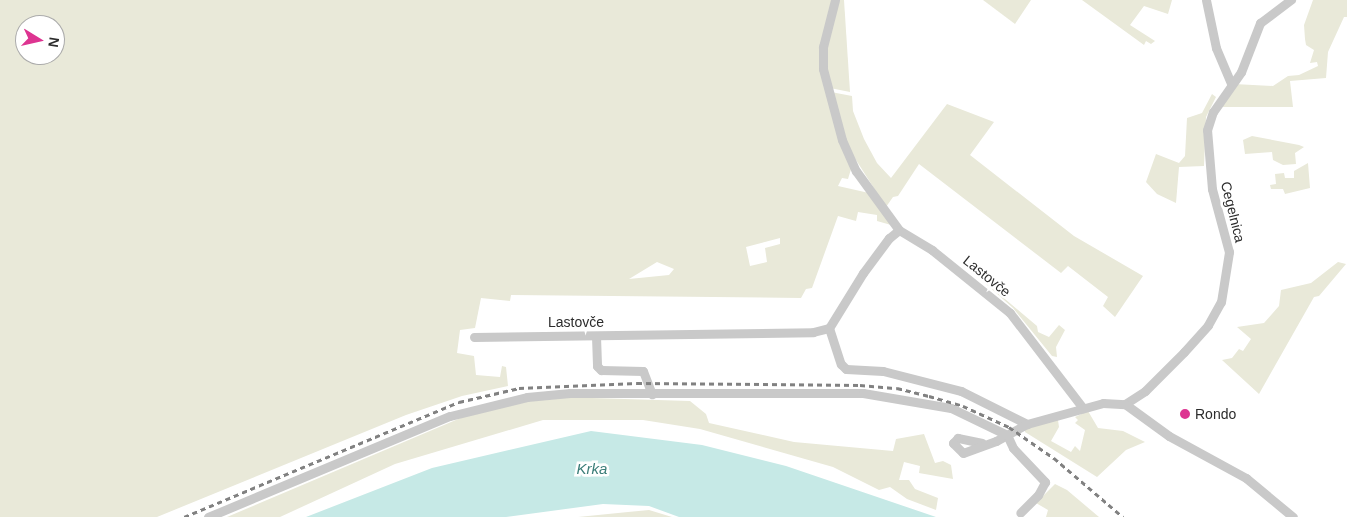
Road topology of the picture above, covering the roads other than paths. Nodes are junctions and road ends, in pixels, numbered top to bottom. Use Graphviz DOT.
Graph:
graph roads {
  1 [pos="836,0"];
  2 [pos="1206,0"];
  3 [pos="1291,0"];
  4 [pos="1281,3"];
  5 [pos="1231,82"];
  6 [pos="899,230"];
  7 [pos="828,328"];
  8 [pos="596,336"];
  9 [pos="474,337"];
  10 [pos="652,394"];
  11 [pos="1125,404"];
  12 [pos="1083,408"];
  13 [pos="1027,424"];
  14 [pos="1006,435"];
  15 [pos="982,444"];
  16 [pos="1020,513"];
  17 [pos="208,517"];
  18 [pos="1293,517"];
  1 -- 6 [label="street"];
  2 -- 5 [label="street"];
  3 -- 4 [label="street, Cegelnica"];
  4 -- 5 [label="street, Cegelnica"];
  5 -- 11 [label="street, Cegelnica"];
  6 -- 7 [label="street"];
  6 -- 12 [label="street, Lastovče"];
  7 -- 8 [label="street, Lastovče"];
  7 -- 13 [label="street"];
  8 -- 9 [label="street, Lastovče"];
  8 -- 10 [label="street"];
  10 -- 14 [label="street"];
  10 -- 17 [label="street"];
  11 -- 12 [label="street"];
  11 -- 18 [label="street"];
  12 -- 13 [label="street"];
  13 -- 14 [label="street"];
  14 -- 15 [label="street"];
  14 -- 16 [label="street"];
}
